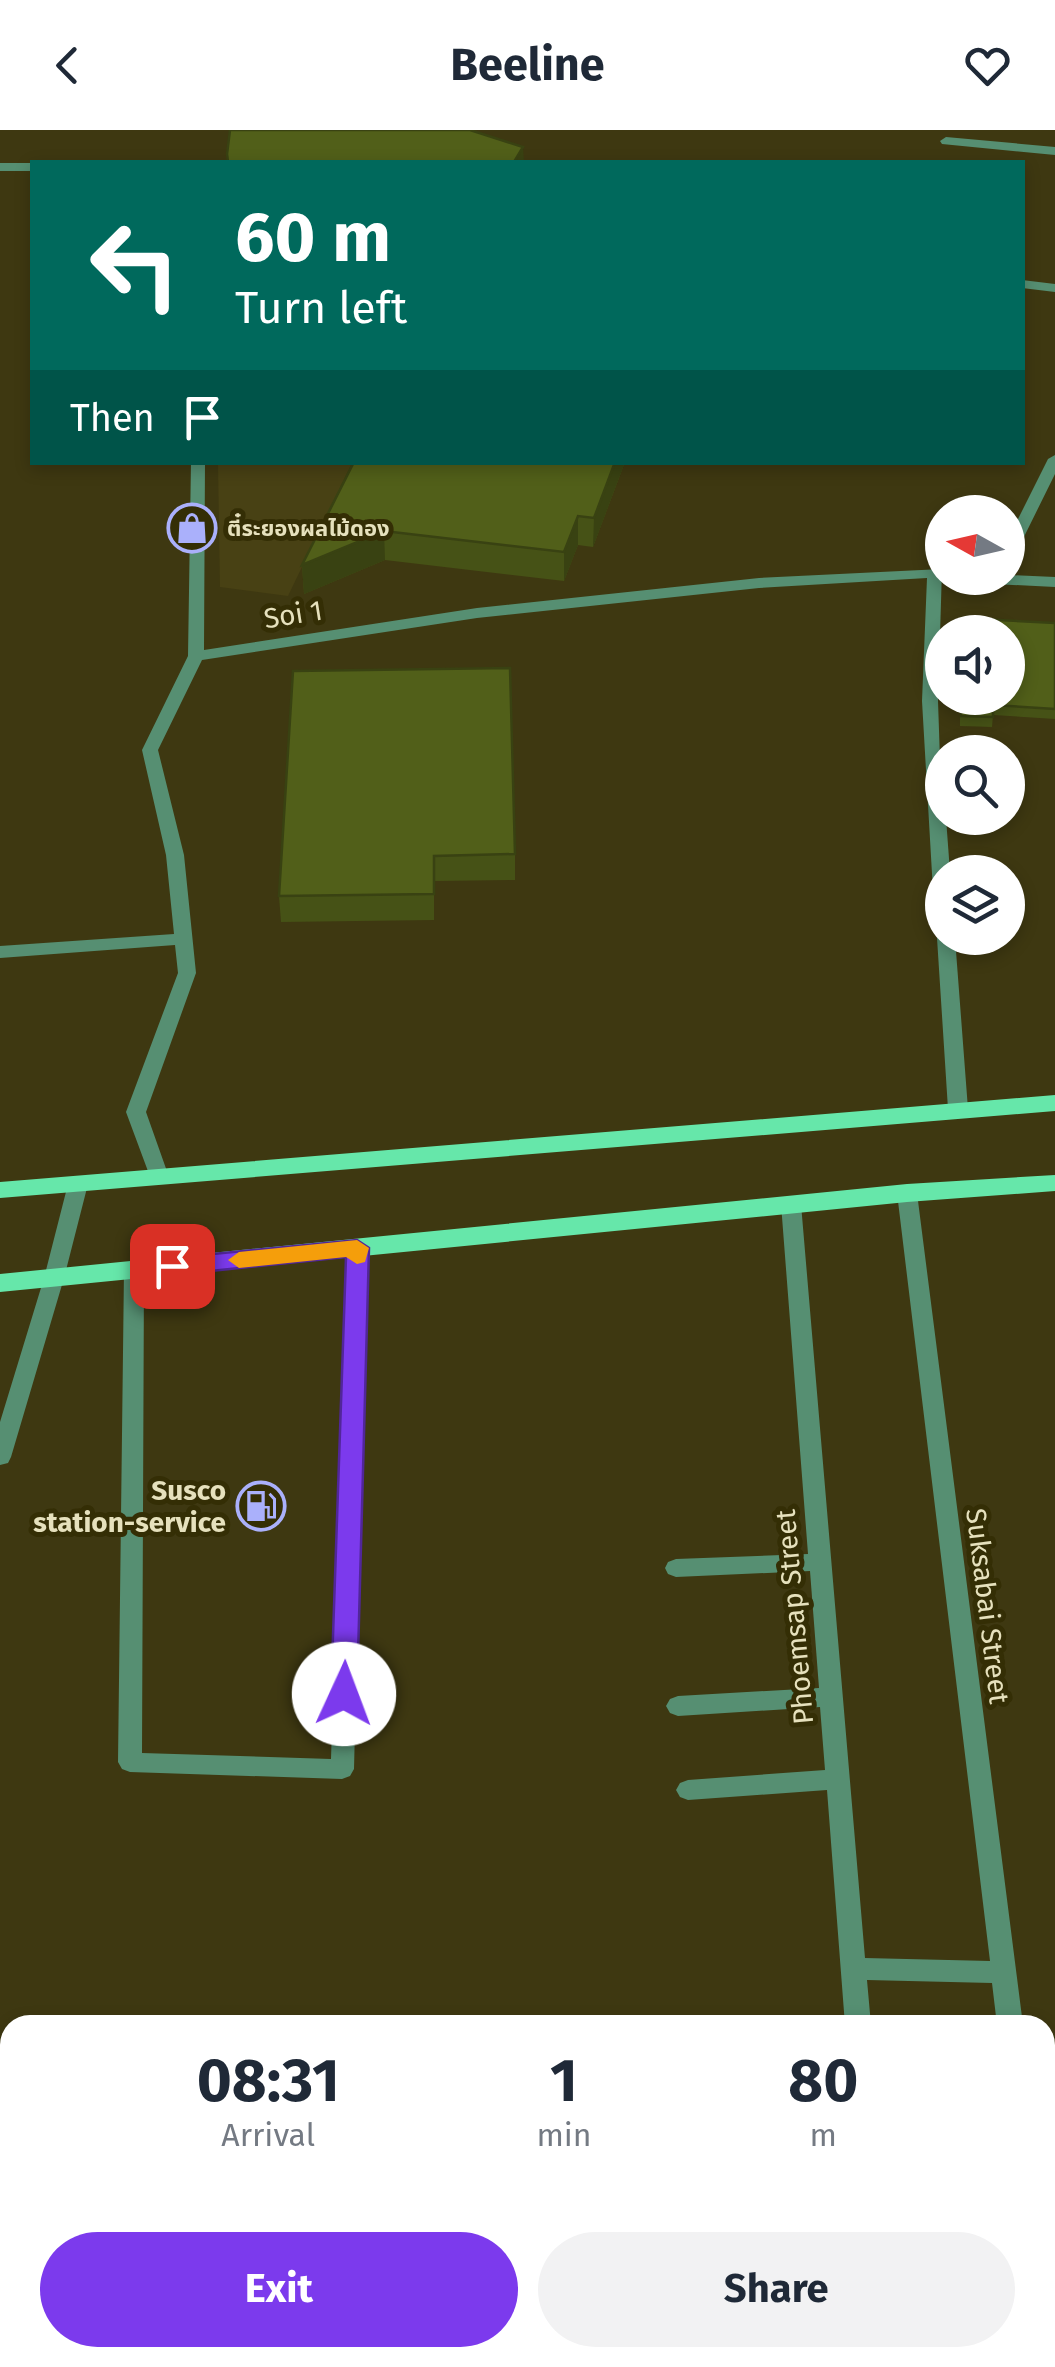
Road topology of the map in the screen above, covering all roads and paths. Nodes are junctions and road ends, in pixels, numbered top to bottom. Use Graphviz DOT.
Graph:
graph roads {
  1 [pos="946,142"];
  2 [pos="1055,152"];
  3 [pos="0,167"];
  4 [pos="30,167"];
  5 [pos="1025,284"];
  6 [pos="1055,288"];
  7 [pos="1055,459"];
  8 [pos="198,465"];
  9 [pos="1025,519"];
  10 [pos="925,574"];
  11 [pos="1025,581"];
  12 [pos="1055,582"];
  13 [pos="196,656"];
  14 [pos="931,715"];
  15 [pos="940,855"];
  16 [pos="184,939"];
  17 [pos="0,952"];
  18 [pos="947,955"];
  19 [pos="1055,1103"];
  20 [pos="958,1109"];
  21 [pos="159,1176"];
  22 [pos="1055,1183"];
  23 [pos="78,1184"];
  24 [pos="0,1190"];
  25 [pos="907,1193"];
  26 [pos="791,1204"];
  27 [pos="357,1248"];
  28 [pos="134,1270"];
  29 [pos="54,1278"];
  30 [pos="0,1283"];
  31 [pos="0,1457"];
  32 [pos="819,1562"];
  33 [pos="676,1568"];
  34 [pos="830,1698"];
  35 [pos="678,1706"];
  36 [pos="838,1780"];
  37 [pos="688,1790"];
  38 [pos="853,1970"];
  39 [pos="1003,1972"];
  40 [pos="857,2015"];
  41 [pos="1009,2015"];
  1 -- 2 [label="street"];
  3 -- 4 [label="street"];
  5 -- 6 [label="street"];
  7 -- 9 [label="street"];
  8 -- 13 [label="street"];
  10 -- 13 [label="street, Soi 1"];
  11 -- 12 [label="street"];
  13 -- 16 [label="street"];
  14 -- 15 [label="street"];
  16 -- 17 [label="street"];
  16 -- 21 [label="street"];
  18 -- 20 [label="street"];
  19 -- 20 [label="main road"];
  20 -- 21 [label="main road"];
  21 -- 23 [label="main road"];
  22 -- 25 [label="main road"];
  23 -- 24 [label="main road"];
  23 -- 29 [label="street"];
  25 -- 26 [label="main road"];
  25 -- 39 [label="street, Suksabai Street"];
  26 -- 27 [label="main road"];
  26 -- 32 [label="street, Phoemsap Street"];
  27 -- 28 [label="main road"];
  27 -- 28 [label="street"];
  28 -- 29 [label="main road"];
  29 -- 30 [label="main road"];
  29 -- 31 [label="street"];
  32 -- 33 [label="street"];
  32 -- 34 [label="street, Phoemsap Street"];
  34 -- 35 [label="street"];
  34 -- 36 [label="street, Phoemsap Street"];
  36 -- 37 [label="street"];
  36 -- 38 [label="street, Phoemsap Street"];
  38 -- 39 [label="street"];
  38 -- 40 [label="street, Phoemsap Street"];
  39 -- 41 [label="street, Suksabai Street"];
}
